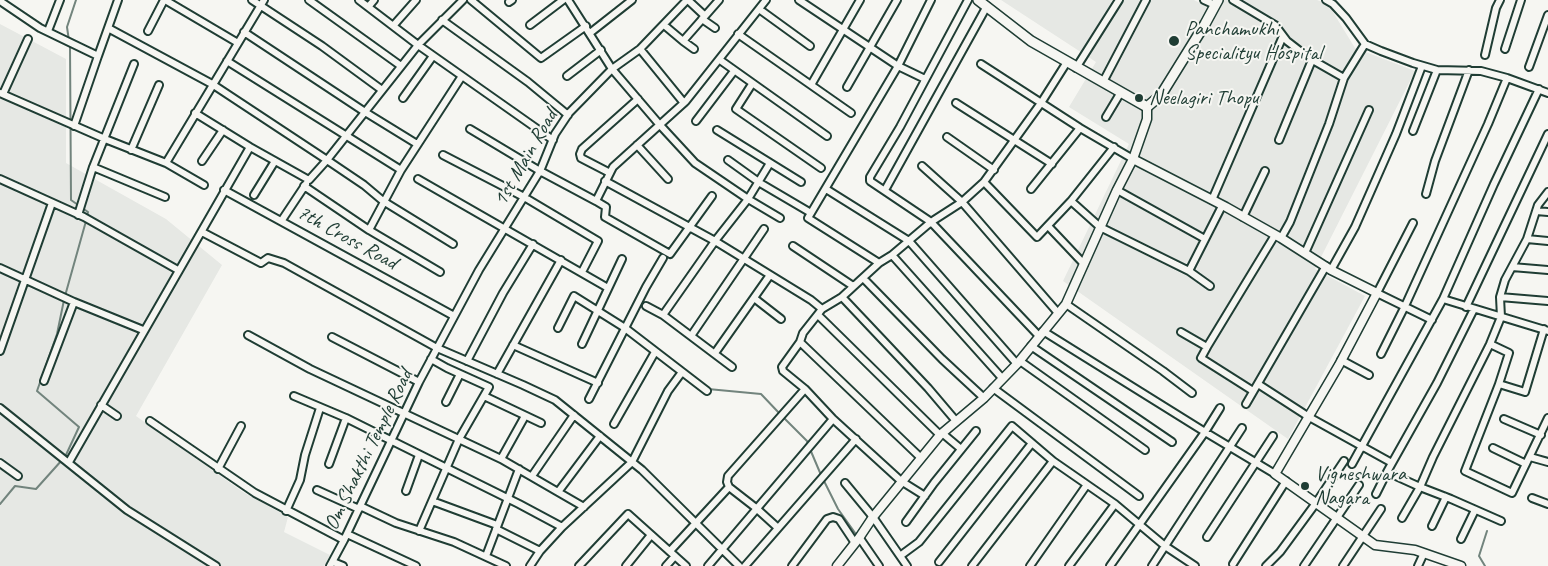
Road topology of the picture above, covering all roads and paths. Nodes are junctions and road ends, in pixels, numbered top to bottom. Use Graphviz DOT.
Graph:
graph roads {
  1 [pos="60,0"];
  2 [pos="118,0"];
  3 [pos="165,0"];
  4 [pos="252,0"];
  5 [pos="309,0"];
  6 [pos="359,0"];
  7 [pos="374,0"];
  8 [pos="416,0"];
  9 [pos="462,0"];
  10 [pos="471,0"];
  11 [pos="563,0"];
  12 [pos="568,0"];
  13 [pos="632,0"];
  14 [pos="687,0"];
  15 [pos="719,0"];
  16 [pos="766,0"];
  17 [pos="799,0"];
  18 [pos="860,0"];
  19 [pos="897,0"];
  20 [pos="931,0"];
  21 [pos="968,0"];
  22 [pos="978,0"];
  23 [pos="1120,0"];
  24 [pos="1146,0"];
  25 [pos="1204,0"];
  26 [pos="1232,0"];
  27 [pos="1326,0"];
  28 [pos="1500,0"];
  29 [pos="1522,0"];
  30 [pos="0,1"];
  31 [pos="1216,2"];
  32 [pos="262,3"];
  33 [pos="987,6"];
  34 [pos="368,7"];
  35 [pos="759,9"];
  36 [pos="1548,15"];
  37 [pos="703,18"];
  38 [pos="442,20"];
  39 [pos="530,25"];
  40 [pos="664,25"];
  41 [pos="393,26"];
  42 [pos="586,26"];
  43 [pos="108,28"];
  44 [pos="715,28"];
  45 [pos="843,30"];
  46 [pos="48,31"];
  47 [pos="148,31"];
  48 [pos="244,32"];
  49 [pos="590,33"];
  50 [pos="738,34"];
  51 [pos="1283,36"];
  52 [pos="28,39"];
  53 [pos="684,41"];
  54 [pos="238,42"];
  55 [pos="1365,44"];
  56 [pos="418,45"];
  57 [pos="810,46"];
  58 [pos="870,47"];
  59 [pos="640,49"];
  60 [pos="694,49"];
  61 [pos="1505,49"];
  62 [pos="601,50"];
  63 [pos="1485,55"];
  64 [pos="98,56"];
  65 [pos="433,56"];
  66 [pos="720,60"];
  67 [pos="1312,60"];
  68 [pos="227,61"];
  69 [pos="1067,62"];
  70 [pos="134,64"];
  71 [pos="981,64"];
  72 [pos="402,66"];
  73 [pos="898,66"];
  74 [pos="1422,66"];
  75 [pos="1529,67"];
  76 [pos="1076,68"];
  77 [pos="612,69"];
  78 [pos="1437,70"];
  79 [pos="1469,70"];
  80 [pos="734,71"];
  81 [pos="462,76"];
  82 [pos="567,76"];
  83 [pos="1344,78"];
  84 [pos="1507,78"];
  85 [pos="925,79"];
  86 [pos="1103,82"];
  87 [pos="159,84"];
  88 [pos="212,84"];
  89 [pos="752,84"];
  90 [pos="811,85"];
  91 [pos="847,87"];
  92 [pos="1539,89"];
  93 [pos="382,90"];
  94 [pos="1121,92"];
  95 [pos="1,93"];
  96 [pos="1548,93"];
  97 [pos="404,98"];
  98 [pos="638,99"];
  99 [pos="956,102"];
  100 [pos="684,103"];
  101 [pos="1041,103"];
  102 [pos="1147,108"];
  103 [pos="1369,110"];
  104 [pos="365,112"];
  105 [pos="195,113"];
  106 [pos="851,113"];
  107 [pos="568,115"];
  108 [pos="1106,117"];
  109 [pos="696,121"];
  110 [pos="659,124"];
  111 [pos="72,125"];
  112 [pos="1080,128"];
  113 [pos="470,129"];
  114 [pos="223,130"];
  115 [pos="716,130"];
  116 [pos="1413,131"];
  117 [pos="1548,134"];
  118 [pos="347,135"];
  119 [pos="827,136"];
  120 [pos="947,137"];
  121 [pos="105,140"];
  122 [pos="552,140"];
  123 [pos="1016,140"];
  124 [pos="1280,140"];
  125 [pos="417,144"];
  126 [pos="637,145"];
  127 [pos="250,147"];
  128 [pos="1114,147"];
  129 [pos="131,150"];
  130 [pos="443,156"];
  131 [pos="1133,159"];
  132 [pos="328,160"];
  133 [pos="728,160"];
  134 [pos="202,161"];
  135 [pos="275,161"];
  136 [pos="166,163"];
  137 [pos="770,163"];
  138 [pos="1052,164"];
  139 [pos="922,166"];
  140 [pos="93,167"];
  141 [pos="822,168"];
  142 [pos="401,170"];
  143 [pos="994,170"];
  144 [pos="540,171"];
  145 [pos="1266,171"];
  146 [pos="610,173"];
  147 [pos="0,179"];
  148 [pos="668,179"];
  149 [pos="309,180"];
  150 [pos="418,180"];
  151 [pos="605,181"];
  152 [pos="801,182"];
  153 [pos="984,182"];
  154 [pos="760,183"];
  155 [pos="204,185"];
  156 [pos="304,186"];
  157 [pos="826,189"];
  158 [pos="1031,189"];
  159 [pos="224,190"];
  160 [pos="885,190"];
  161 [pos="1117,190"];
  162 [pos="1548,192"];
  163 [pos="1426,194"];
  164 [pos="254,195"];
  165 [pos="712,196"];
  166 [pos="165,197"];
  167 [pos="524,197"];
  168 [pos="748,199"];
  169 [pos="1212,200"];
  170 [pos="383,201"];
  171 [pos="596,201"];
  172 [pos="1071,201"];
  173 [pos="962,202"];
  174 [pos="52,203"];
  175 [pos="1222,206"];
  176 [pos="1536,211"];
  177 [pos="1548,212"];
  178 [pos="83,213"];
  179 [pos="811,213"];
  180 [pos="1243,217"];
  181 [pos="780,218"];
  182 [pos="282,220"];
  183 [pos="931,222"];
  184 [pos="1413,223"];
  185 [pos="1048,226"];
  186 [pos="690,227"];
  187 [pos="1100,227"];
  188 [pos="504,228"];
  189 [pos="764,229"];
  190 [pos="369,230"];
  191 [pos="202,232"];
  192 [pos="1278,237"];
  193 [pos="1205,239"];
  194 [pos="1527,239"];
  195 [pos="715,241"];
  196 [pos="909,241"];
  197 [pos="1548,241"];
  198 [pos="453,244"];
  199 [pos="533,244"];
  200 [pos="792,246"];
  201 [pos="1305,254"];
  202 [pos="892,255"];
  203 [pos="663,258"];
  204 [pos="744,258"];
  205 [pos="622,259"];
  206 [pos="561,260"];
  207 [pos="879,264"];
  208 [pos="1084,264"];
  209 [pos="1512,267"];
  210 [pos="0,268"];
  211 [pos="1329,268"];
  212 [pos="178,270"];
  213 [pos="1548,270"];
  214 [pos="1188,271"];
  215 [pos="440,272"];
  216 [pos="582,272"];
  217 [pos="770,275"];
  218 [pos="864,279"];
  219 [pos="26,280"];
  220 [pos="853,286"];
  221 [pos="1210,286"];
  222 [pos="608,288"];
  223 [pos="1377,293"];
  224 [pos="842,297"];
  225 [pos="1500,297"];
  226 [pos="754,298"];
  227 [pos="1443,299"];
  228 [pos="72,300"];
  229 [pos="1548,301"];
  230 [pos="1066,304"];
  231 [pos="646,306"];
  232 [pos="1405,306"];
  233 [pos="1466,306"];
  234 [pos="1474,309"];
  235 [pos="598,311"];
  236 [pos="820,312"];
  237 [pos="1058,313"];
  238 [pos="663,315"];
  239 [pos="454,316"];
  240 [pos="1501,316"];
  241 [pos="782,319"];
  242 [pos="1432,320"];
  243 [pos="558,328"];
  244 [pos="625,328"];
  245 [pos="143,330"];
  246 [pos="1546,330"];
  247 [pos="1181,332"];
  248 [pos="1041,334"];
  249 [pos="248,335"];
  250 [pos="332,336"];
  251 [pos="691,336"];
  252 [pos="800,342"];
  253 [pos="582,344"];
  254 [pos="1490,344"];
  255 [pos="513,345"];
  256 [pos="1031,346"];
  257 [pos="1207,347"];
  258 [pos="437,348"];
  259 [pos="0,351"];
  260 [pos="655,352"];
  261 [pos="715,353"];
  262 [pos="1380,354"];
  263 [pos="431,359"];
  264 [pos="1342,360"];
  265 [pos="467,361"];
  266 [pos="1018,362"];
  267 [pos="732,367"];
  268 [pos="682,372"];
  269 [pos="460,374"];
  270 [pos="497,374"];
  271 [pos="1369,375"];
  272 [pos="1002,378"];
  273 [pos="44,381"];
  274 [pos="419,382"];
  275 [pos="598,383"];
  276 [pos="1258,384"];
  277 [pos="1499,384"];
  278 [pos="993,388"];
  279 [pos="805,389"];
  280 [pos="707,390"];
  281 [pos="1253,391"];
  282 [pos="1192,393"];
  283 [pos="294,396"];
  284 [pos="484,396"];
  285 [pos="984,398"];
  286 [pos="589,399"];
  287 [pos="446,402"];
  288 [pos="1246,404"];
  289 [pos="101,405"];
  290 [pos="0,408"];
  291 [pos="320,408"];
  292 [pos="1220,408"];
  293 [pos="404,413"];
  294 [pos="117,416"];
  295 [pos="525,416"];
  296 [pos="574,416"];
  297 [pos="1309,417"];
  298 [pos="346,418"];
  299 [pos="1548,418"];
  300 [pos="833,419"];
  301 [pos="1504,419"];
  302 [pos="150,421"];
  303 [pos="956,421"];
  304 [pos="541,424"];
  305 [pos="614,424"];
  306 [pos="241,426"];
  307 [pos="1242,428"];
  308 [pos="976,431"];
  309 [pos="1205,432"];
  310 [pos="941,434"];
  311 [pos="1541,435"];
  312 [pos="600,436"];
  313 [pos="1273,436"];
  314 [pos="459,439"];
  315 [pos="856,440"];
  316 [pos="391,442"];
  317 [pos="1032,442"];
  318 [pos="1172,442"];
  319 [pos="1231,446"];
  320 [pos="1362,447"];
  321 [pos="1493,448"];
  322 [pos="961,449"];
  323 [pos="1145,450"];
  324 [pos="419,455"];
  325 [pos="1530,457"];
  326 [pos="921,458"];
  327 [pos="502,459"];
  328 [pos="66,460"];
  329 [pos="1053,461"];
  330 [pos="1344,461"];
  331 [pos="632,462"];
  332 [pos="1256,462"];
  333 [pos="1548,462"];
  334 [pos="0,463"];
  335 [pos="1392,463"];
  336 [pos="329,464"];
  337 [pos="1352,464"];
  338 [pos="1526,464"];
  339 [pos="218,469"];
  340 [pos="447,469"];
  341 [pos="519,469"];
  342 [pos="1387,472"];
  343 [pos="1275,474"];
  344 [pos="18,476"];
  345 [pos="532,476"];
  346 [pos="901,481"];
  347 [pos="1286,481"];
  348 [pos="845,483"];
  349 [pos="1359,485"];
  350 [pos="1086,486"];
  351 [pos="729,487"];
  352 [pos="1420,487"];
  353 [pos="318,490"];
  354 [pos="406,491"];
  355 [pos="558,492"];
  356 [pos="1376,494"];
  357 [pos="925,496"];
  358 [pos="1139,496"];
  359 [pos="1446,497"];
  360 [pos="1532,498"];
  361 [pos="507,499"];
  362 [pos="432,501"];
  363 [pos="1316,503"];
  364 [pos="1114,504"];
  365 [pos="1548,504"];
  366 [pos="360,507"];
  367 [pos="584,507"];
  368 [pos="756,508"];
  369 [pos="1381,509"];
  370 [pos="1475,510"];
  371 [pos="286,511"];
  372 [pos="873,517"];
  373 [pos="1338,518"];
  374 [pos="1402,518"];
  375 [pos="1501,521"];
  376 [pos="695,522"];
  377 [pos="906,522"];
  378 [pos="1139,526"];
  379 [pos="1432,526"];
  380 [pos="496,527"];
  381 [pos="562,527"];
  382 [pos="778,528"];
  383 [pos="419,531"];
  384 [pos="652,536"];
  385 [pos="345,537"];
  386 [pos="1207,537"];
  387 [pos="1362,537"];
  388 [pos="1461,539"];
  389 [pos="858,540"];
  390 [pos="1165,546"];
  391 [pos="722,549"];
  392 [pos="540,551"];
  393 [pos="672,553"];
  394 [pos="1424,553"];
  395 [pos="486,556"];
  396 [pos="900,556"];
  397 [pos="939,562"];
  398 [pos="493,563"];
  399 [pos="331,564"];
  400 [pos="1233,564"];
  401 [pos="839,565"];
  402 [pos="975,565"];
  403 [pos="1193,565"];
  404 [pos="216,566"];
  405 [pos="343,566"];
  406 [pos="416,566"];
  407 [pos="506,566"];
  408 [pos="530,566"];
  409 [pos="579,566"];
  410 [pos="626,566"];
  411 [pos="666,566"];
  412 [pos="686,566"];
  413 [pos="708,566"];
  414 [pos="739,566"];
  415 [pos="746,566"];
  416 [pos="792,566"];
  417 [pos="879,566"];
  418 [pos="908,566"];
  419 [pos="1030,566"];
  420 [pos="1069,566"];
  421 [pos="1110,566"];
  422 [pos="1152,566"];
  423 [pos="1266,566"];
  424 [pos="1304,566"];
  425 [pos="1343,566"];
  426 [pos="1418,566"];
  427 [pos="1461,566"];
  1 -- 46 [label="street"];
  2 -- 43 [label="street"];
  3 -- 47 [label="street"];
  3 -- 54 [label="street"];
  4 -- 32 [label="street"];
  5 -- 72 [label="street"];
  6 -- 34 [label="street"];
  7 -- 34 [label="street"];
  8 -- 41 [label="street"];
  9 -- 38 [label="street"];
  10 -- 42 [label="street"];
  11 -- 39 [label="street"];
  12 -- 42 [label="street"];
  13 -- 49 [label="street"];
  14 -- 37 [label="street"];
  14 -- 40 [label="street, 1st Main Road"];
  15 -- 37 [label="street"];
  16 -- 35 [label="street"];
  17 -- 45 [label="street"];
  18 -- 45 [label="street"];
  19 -- 58 [label="street"];
  20 -- 73 [label="street"];
  21 -- 85 [label="street"];
  22 -- 33 [label="main road"];
  23 -- 76 [label="street"];
  24 -- 86 [label="street"];
  25 -- 31 [label="street"];
  26 -- 51 [label="street"];
  27 -- 55 [label="street"];
  28 -- 63 [label="street"];
  29 -- 61 [label="street"];
  30 -- 46 [label="street"];
  31 -- 102 [label="main road"];
  32 -- 48 [label="street"];
  32 -- 93 [label="street"];
  33 -- 69 [label="main road"];
  33 -- 160 [label="street"];
  34 -- 41 [label="street"];
  35 -- 50 [label="street"];
  35 -- 57 [label="street"];
  36 -- 75 [label="street"];
  37 -- 44 [label="street"];
  37 -- 53 [label="street"];
  38 -- 56 [label="street"];
  38 -- 107 [label="street"];
  40 -- 53 [label="street"];
  40 -- 59 [label="street, 1st Main Road"];
  41 -- 56 [label="street"];
  42 -- 49 [label="street"];
  43 -- 64 [label="street"];
  43 -- 88 [label="street"];
  45 -- 58 [label="street"];
  45 -- 90 [label="street"];
  46 -- 64 [label="street"];
  48 -- 54 [label="street"];
  48 -- 104 [label="street"];
  49 -- 62 [label="street"];
  50 -- 66 [label="street"];
  50 -- 90 [label="street"];
  51 -- 67 [label="street"];
  51 -- 169 [label="street"];
  52 -- 95 [label="street"];
  53 -- 60 [label="street"];
  54 -- 68 [label="street"];
  55 -- 74 [label="street"];
  55 -- 83 [label="street"];
  56 -- 65 [label="street"];
  56 -- 72 [label="street"];
  58 -- 73 [label="street"];
  58 -- 91 [label="street"];
  59 -- 77 [label="street, 1st Main Road"];
  59 -- 100 [label="street"];
  62 -- 77 [label="street"];
  62 -- 82 [label="street"];
  64 -- 111 [label="street"];
  65 -- 81 [label="street"];
  65 -- 97 [label="street"];
  66 -- 80 [label="street"];
  66 -- 100 [label="street"];
  67 -- 83 [label="street"];
  67 -- 124 [label="street"];
  68 -- 88 [label="street"];
  68 -- 118 [label="street"];
  69 -- 76 [label="main road"];
  69 -- 101 [label="street"];
  70 -- 121 [label="street"];
  71 -- 101 [label="street"];
  72 -- 93 [label="street"];
  73 -- 85 [label="street"];
  73 -- 157 [label="street"];
  74 -- 78 [label="street"];
  74 -- 211 [label="street"];
  76 -- 86 [label="main road"];
  77 -- 98 [label="street"];
  77 -- 107 [label="street, 1st Main Road"];
  78 -- 79 [label="street"];
  78 -- 116 [label="street"];
  79 -- 84 [label="street"];
  79 -- 163 [label="street"];
  80 -- 89 [label="street"];
  80 -- 109 [label="street"];
  81 -- 122 [label="street"];
  81 -- 125 [label="street"];
  83 -- 192 [label="street"];
  84 -- 92 [label="street"];
  84 -- 232 [label="street"];
  85 -- 160 [label="street"];
  86 -- 94 [label="main road"];
  87 -- 129 [label="street"];
  88 -- 105 [label="street"];
  88 -- 132 [label="street"];
  89 -- 119 [label="street"];
  89 -- 141 [label="street"];
  90 -- 106 [label="street"];
  92 -- 96 [label="street"];
  92 -- 227 [label="street"];
  93 -- 104 [label="street"];
  94 -- 102 [label="main road"];
  94 -- 108 [label="street"];
  95 -- 111 [label="street"];
  98 -- 110 [label="street"];
  98 -- 146 [label="street"];
  99 -- 123 [label="street"];
  100 -- 110 [label="street"];
  101 -- 112 [label="street"];
  101 -- 123 [label="street"];
  102 -- 131 [label="street"];
  103 -- 201 [label="street"];
  104 -- 118 [label="street"];
  104 -- 125 [label="street"];
  105 -- 114 [label="street"];
  105 -- 136 [label="street"];
  107 -- 122 [label="street, 1st Main Road"];
  110 -- 126 [label="street"];
  110 -- 168 [label="street"];
  111 -- 121 [label="street"];
  112 -- 128 [label="street"];
  112 -- 138 [label="street"];
  113 -- 144 [label="street"];
  114 -- 127 [label="street"];
  114 -- 134 [label="street"];
  115 -- 137 [label="street"];
  117 -- 233 [label="street"];
  118 -- 132 [label="street"];
  118 -- 142 [label="street"];
  120 -- 143 [label="street"];
  121 -- 129 [label="street"];
  121 -- 140 [label="street"];
  122 -- 144 [label="street, 1st Main Road"];
  123 -- 138 [label="street"];
  123 -- 143 [label="street"];
  125 -- 142 [label="street"];
  126 -- 146 [label="street"];
  126 -- 148 [label="street"];
  127 -- 135 [label="street"];
  127 -- 159 [label="street"];
  128 -- 131 [label="street"];
  128 -- 172 [label="street"];
  129 -- 136 [label="street"];
  130 -- 167 [label="street"];
  131 -- 161 [label="street"];
  131 -- 169 [label="street"];
  132 -- 149 [label="street"];
  132 -- 170 [label="street"];
  133 -- 154 [label="street"];
  135 -- 149 [label="street"];
  135 -- 164 [label="street"];
  136 -- 155 [label="street"];
  137 -- 152 [label="street"];
  137 -- 154 [label="street"];
  138 -- 158 [label="street"];
  139 -- 173 [label="street"];
  140 -- 166 [label="street"];
  140 -- 178 [label="street"];
  142 -- 170 [label="street"];
  143 -- 153 [label="street"];
  144 -- 167 [label="street, 1st Main Road"];
  144 -- 171 [label="street"];
  145 -- 180 [label="street"];
  146 -- 151 [label="street"];
  147 -- 174 [label="street"];
  149 -- 156 [label="street"];
  150 -- 188 [label="street"];
  151 -- 171 [label="street"];
  151 -- 186 [label="street"];
  153 -- 173 [label="street"];
  153 -- 185 [label="street"];
  154 -- 168 [label="street"];
  154 -- 179 [label="street"];
  156 -- 182 [label="street"];
  156 -- 190 [label="street"];
  157 -- 179 [label="street"];
  157 -- 196 [label="street"];
  159 -- 182 [label="street, 7th Cross Road"];
  159 -- 191 [label="street"];
  160 -- 183 [label="street"];
  161 -- 187 [label="street"];
  161 -- 193 [label="street"];
  162 -- 176 [label="street"];
  165 -- 186 [label="street"];
  167 -- 188 [label="street, 1st Main Road"];
  167 -- 216 [label="street"];
  168 -- 181 [label="street"];
  168 -- 195 [label="street"];
  169 -- 175 [label="street"];
  170 -- 190 [label="street"];
  170 -- 198 [label="street"];
  171 -- 186 [label="street"];
  172 -- 185 [label="street"];
  172 -- 187 [label="street"];
  173 -- 183 [label="street"];
  173 -- 237 [label="street"];
  174 -- 178 [label="street"];
  174 -- 219 [label="street"];
  175 -- 180 [label="street"];
  175 -- 193 [label="street"];
  176 -- 177 [label="street"];
  176 -- 194 [label="street"];
  178 -- 212 [label="street"];
  179 -- 207 [label="street"];
  180 -- 192 [label="street"];
  182 -- 239 [label="street, 7th Cross Road"];
  183 -- 196 [label="street"];
  183 -- 248 [label="street"];
  184 -- 223 [label="street"];
  185 -- 208 [label="street"];
  186 -- 195 [label="street"];
  187 -- 208 [label="street"];
  187 -- 214 [label="street"];
  188 -- 199 [label="street"];
  188 -- 239 [label="street, 1st Main Road"];
  189 -- 204 [label="street"];
  190 -- 215 [label="street"];
  191 -- 212 [label="street"];
  191 -- 258 [label="street"];
  192 -- 201 [label="street"];
  192 -- 257 [label="street"];
  193 -- 214 [label="street"];
  194 -- 197 [label="street"];
  194 -- 209 [label="street"];
  195 -- 204 [label="street"];
  195 -- 238 [label="street"];
  196 -- 202 [label="street"];
  196 -- 266 [label="street"];
  199 -- 206 [label="street"];
  199 -- 265 [label="street"];
  200 -- 220 [label="street"];
  201 -- 211 [label="street"];
  202 -- 207 [label="street"];
  202 -- 272 [label="street"];
  203 -- 244 [label="street"];
  204 -- 217 [label="street"];
  204 -- 251 [label="street"];
  205 -- 222 [label="street"];
  206 -- 216 [label="street"];
  206 -- 255 [label="street"];
  207 -- 218 [label="street"];
  208 -- 230 [label="street"];
  209 -- 213 [label="street"];
  209 -- 225 [label="street"];
  210 -- 219 [label="street"];
  211 -- 223 [label="street"];
  211 -- 276 [label="street"];
  212 -- 245 [label="street"];
  214 -- 221 [label="street"];
  216 -- 222 [label="street"];
  217 -- 226 [label="street"];
  217 -- 236 [label="street"];
  218 -- 220 [label="street"];
  218 -- 285 [label="street"];
  219 -- 228 [label="street"];
  219 -- 259 [label="street"];
  220 -- 224 [label="street"];
  222 -- 235 [label="street"];
  223 -- 232 [label="street"];
  223 -- 264 [label="street"];
  224 -- 236 [label="street"];
  224 -- 303 [label="street"];
  225 -- 229 [label="street"];
  225 -- 240 [label="street"];
  226 -- 241 [label="street"];
  226 -- 261 [label="street"];
  227 -- 233 [label="street"];
  227 -- 242 [label="street"];
  228 -- 245 [label="street"];
  228 -- 273 [label="street"];
  230 -- 237 [label="street"];
  230 -- 282 [label="street"];
  231 -- 238 [label="street"];
  232 -- 242 [label="street"];
  232 -- 262 [label="street"];
  233 -- 234 [label="street"];
  234 -- 240 [label="street"];
  234 -- 335 [label="street"];
  235 -- 243 [label="street"];
  235 -- 244 [label="street"];
  235 -- 253 [label="street"];
  236 -- 252 [label="street"];
  236 -- 310 [label="street"];
  237 -- 248 [label="street"];
  238 -- 251 [label="street"];
  239 -- 258 [label="street, 1st Main Road"];
  240 -- 246 [label="street"];
  240 -- 254 [label="street"];
  242 -- 320 [label="street"];
  244 -- 260 [label="street"];
  244 -- 275 [label="street"];
  245 -- 289 [label="street"];
  246 -- 277 [label="street"];
  247 -- 257 [label="street"];
  248 -- 256 [label="street"];
  248 -- 309 [label="street"];
  249 -- 293 [label="street"];
  250 -- 274 [label="street"];
  251 -- 261 [label="street"];
  252 -- 279 [label="street"];
  252 -- 326 [label="street"];
  254 -- 277 [label="street"];
  254 -- 352 [label="street"];
  255 -- 270 [label="street"];
  255 -- 275 [label="street"];
  256 -- 266 [label="street"];
  256 -- 318 [label="street"];
  257 -- 281 [label="street"];
  258 -- 263 [label="street, Om Shakthi Temple Road"];
  258 -- 265 [label="street"];
  260 -- 268 [label="street"];
  260 -- 305 [label="street"];
  261 -- 267 [label="street"];
  263 -- 269 [label="street"];
  263 -- 274 [label="street, Om Shakthi Temple Road"];
  264 -- 271 [label="street"];
  264 -- 297 [label="street"];
  265 -- 270 [label="street"];
  266 -- 272 [label="street"];
  266 -- 323 [label="street"];
  268 -- 280 [label="street"];
  268 -- 331 [label="street"];
  269 -- 284 [label="street"];
  269 -- 287 [label="street"];
  270 -- 296 [label="street"];
  272 -- 278 [label="street"];
  274 -- 293 [label="street, Om Shakthi Temple Road"];
  275 -- 286 [label="street"];
  276 -- 281 [label="street"];
  276 -- 297 [label="street"];
  277 -- 338 [label="street"];
  278 -- 285 [label="street"];
  278 -- 358 [label="street"];
  279 -- 300 [label="street"];
  279 -- 351 [label="street"];
  281 -- 288 [label="street"];
  283 -- 291 [label="street"];
  284 -- 295 [label="street"];
  284 -- 314 [label="street"];
  285 -- 303 [label="street"];
  289 -- 294 [label="street"];
  289 -- 328 [label="street"];
  290 -- 328 [label="street"];
  291 -- 298 [label="street"];
  291 -- 371 [label="street"];
  292 -- 309 [label="street"];
  293 -- 314 [label="street"];
  293 -- 316 [label="street, Om Shakthi Temple Road"];
  295 -- 304 [label="street"];
  295 -- 327 [label="street"];
  296 -- 312 [label="street"];
  296 -- 345 [label="street"];
  297 -- 320 [label="street"];
  297 -- 343 [label="street"];
  298 -- 316 [label="street"];
  298 -- 336 [label="street"];
  299 -- 311 [label="street"];
  300 -- 315 [label="street"];
  300 -- 368 [label="street"];
  301 -- 311 [label="street"];
  302 -- 339 [label="street"];
  303 -- 310 [label="street"];
  306 -- 339 [label="street"];
  307 -- 319 [label="street"];
  308 -- 322 [label="street"];
  309 -- 319 [label="street"];
  309 -- 378 [label="street"];
  310 -- 322 [label="street"];
  310 -- 326 [label="street"];
  311 -- 325 [label="street"];
  312 -- 331 [label="street"];
  312 -- 355 [label="street"];
  313 -- 332 [label="street"];
  314 -- 327 [label="street"];
  314 -- 340 [label="street"];
  315 -- 346 [label="street"];
  315 -- 382 [label="street"];
  316 -- 324 [label="street"];
  316 -- 366 [label="street, Om Shakthi Temple Road"];
  317 -- 329 [label="street"];
  317 -- 396 [label="street"];
  317 -- 397 [label="street"];
  319 -- 332 [label="street"];
  319 -- 390 [label="street"];
  320 -- 335 [label="street"];
  320 -- 337 [label="street"];
  321 -- 338 [label="street"];
  322 -- 357 [label="street"];
  324 -- 340 [label="street"];
  324 -- 354 [label="street"];
  325 -- 333 [label="street"];
  325 -- 338 [label="street"];
  326 -- 346 [label="street"];
  327 -- 341 [label="street"];
  328 -- 404 [label="street"];
  329 -- 350 [label="street"];
  329 -- 402 [label="street"];
  330 -- 363 [label="street"];
  331 -- 367 [label="street"];
  331 -- 376 [label="street"];
  332 -- 343 [label="street"];
  332 -- 386 [label="street"];
  334 -- 344 [label="street"];
  335 -- 342 [label="street"];
  339 -- 371 [label="street"];
  340 -- 361 [label="street"];
  340 -- 362 [label="street"];
  341 -- 345 [label="street"];
  341 -- 361 [label="street"];
  342 -- 352 [label="street"];
  342 -- 356 [label="street"];
  343 -- 347 [label="street"];
  345 -- 355 [label="street"];
  346 -- 357 [label="street"];
  346 -- 372 [label="street"];
  347 -- 363 [label="street"];
  347 -- 400 [label="street"];
  348 -- 372 [label="street"];
  349 -- 373 [label="street"];
  350 -- 364 [label="street"];
  350 -- 419 [label="street"];
  351 -- 368 [label="street"];
  351 -- 376 [label="street"];
  352 -- 359 [label="street"];
  352 -- 374 [label="street"];
  353 -- 366 [label="street"];
  355 -- 367 [label="street"];
  357 -- 377 [label="street"];
  359 -- 370 [label="street"];
  359 -- 379 [label="street"];
  360 -- 365 [label="street"];
  361 -- 380 [label="street"];
  361 -- 381 [label="street"];
  362 -- 380 [label="street"];
  362 -- 383 [label="street"];
  363 -- 373 [label="street"];
  363 -- 423 [label="street"];
  364 -- 378 [label="street"];
  364 -- 420 [label="street"];
  366 -- 383 [label="street"];
  366 -- 385 [label="street, Om Shakthi Temple Road"];
  367 -- 381 [label="street"];
  368 -- 382 [label="street"];
  368 -- 391 [label="street"];
  369 -- 387 [label="street"];
  370 -- 375 [label="street"];
  370 -- 388 [label="street"];
  371 -- 385 [label="street"];
  372 -- 389 [label="street"];
  372 -- 396 [label="street"];
  373 -- 387 [label="street"];
  373 -- 424 [label="street"];
  376 -- 391 [label="street"];
  376 -- 393 [label="street"];
  378 -- 390 [label="street"];
  378 -- 421 [label="street"];
  380 -- 392 [label="street"];
  380 -- 395 [label="street"];
  381 -- 392 [label="street"];
  382 -- 415 [label="street"];
  383 -- 395 [label="street"];
  384 -- 393 [label="street"];
  384 -- 409 [label="street"];
  384 -- 410 [label="street"];
  385 -- 399 [label="street, Om Shakthi Temple Road"];
  385 -- 406 [label="street"];
  387 -- 394 [label="street"];
  387 -- 425 [label="street"];
  389 -- 401 [label="street"];
  389 -- 416 [label="street"];
  389 -- 417 [label="street"];
  390 -- 403 [label="street"];
  390 -- 422 [label="street"];
  391 -- 413 [label="street"];
  391 -- 414 [label="street"];
  392 -- 408 [label="street"];
  393 -- 411 [label="street"];
  393 -- 412 [label="street"];
  394 -- 426 [label="street"];
  394 -- 427 [label="street"];
  395 -- 398 [label="street"];
  396 -- 418 [label="street"];
  398 -- 407 [label="street"];
  399 -- 405 [label="street"];
}
